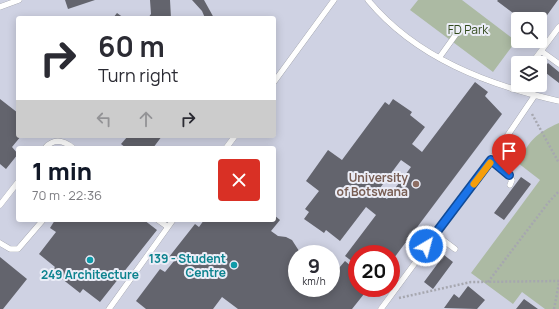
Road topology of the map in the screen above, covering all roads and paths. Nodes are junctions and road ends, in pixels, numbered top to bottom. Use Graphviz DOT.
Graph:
graph roads {
  1 [pos="19,0"];
  2 [pos="334,0"];
  3 [pos="368,0"];
  4 [pos="0,7"];
  5 [pos="462,26"];
  6 [pos="559,27"];
  7 [pos="541,51"];
  8 [pos="537,56"];
  9 [pos="439,58"];
  10 [pos="559,64"];
  11 [pos="276,79"];
  12 [pos="511,90"];
  13 [pos="521,92"];
  14 [pos="535,95"];
  15 [pos="559,101"];
  16 [pos="528,106"];
  17 [pos="47,146"];
  18 [pos="70,146"];
  19 [pos="491,160"];
  20 [pos="559,164"];
  21 [pos="16,185"];
  22 [pos="510,185"];
  23 [pos="559,191"];
  24 [pos="0,205"];
  25 [pos="41,222"];
  26 [pos="161,222"];
  27 [pos="172,222"];
  28 [pos="168,227"];
  29 [pos="435,234"];
  30 [pos="0,243"];
  31 [pos="455,249"];
  32 [pos="488,282"];
  33 [pos="559,282"];
  34 [pos="386,301"];
  35 [pos="109,309"];
  36 [pos="381,309"];
  37 [pos="554,309"];
  1 -- 4 [label="lane"];
  2 -- 11 [label="lane"];
  3 -- 9 [label="lane"];
  5 -- 9 [label="lane"];
  6 -- 7 [label="lane"];
  7 -- 8 [label="lane"];
  7 -- 10 [label="lane"];
  9 -- 12 [label="lane"];
  13 -- 14 [label="lane"];
  14 -- 15 [label="lane"];
  14 -- 16 [label="lane"];
  16 -- 19 [label="lane"];
  16 -- 20 [label="path"];
  17 -- 18 [label="lane"];
  19 -- 22 [label="lane"];
  19 -- 29 [label="lane"];
  21 -- 24 [label="lane"];
  23 -- 32 [label="path"];
  25 -- 30 [label="lane"];
  26 -- 28 [label="lane"];
  27 -- 28 [label="lane"];
  28 -- 35 [label="lane"];
  29 -- 31 [label="lane"];
  29 -- 34 [label="lane"];
  32 -- 33 [label="path"];
  32 -- 34 [label="path"];
  33 -- 37 [label="path"];
  34 -- 36 [label="lane"];
}
